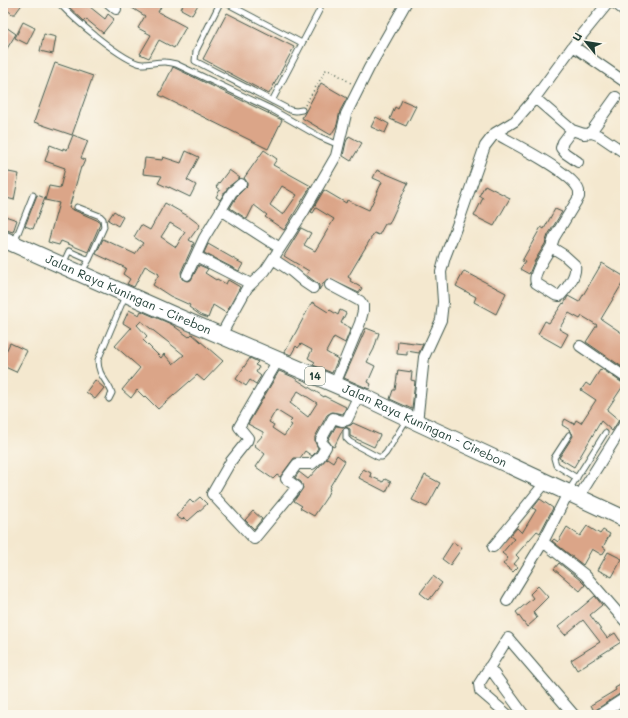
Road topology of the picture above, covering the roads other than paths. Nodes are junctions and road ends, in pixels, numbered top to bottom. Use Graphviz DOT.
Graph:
graph roads {
  1 [pos="59,3"];
  2 [pos="220,3"];
  3 [pos="226,3"];
  4 [pos="406,3"];
  5 [pos="608,3"];
  6 [pos="615,3"];
  7 [pos="320,9"];
  8 [pos="625,11"];
  9 [pos="302,43"];
  10 [pos="573,46"];
  11 [pos="625,82"];
  12 [pos="616,97"];
  13 [pos="535,98"];
  14 [pos="272,101"];
  15 [pos="302,110"];
  16 [pos="572,130"];
  17 [pos="592,133"];
  18 [pos="495,134"];
  19 [pos="339,145"];
  20 [pos="625,153"];
  21 [pos="578,162"];
  22 [pos="241,184"];
  23 [pos="33,195"];
  24 [pos="78,208"];
  25 [pos="221,210"];
  26 [pos="8,241"];
  27 [pos="550,247"];
  28 [pos="280,248"];
  29 [pos="196,256"];
  30 [pos="273,259"];
  31 [pos="85,266"];
  32 [pos="187,275"];
  33 [pos="251,284"];
  34 [pos="330,285"];
  35 [pos="313,288"];
  36 [pos="126,294"];
  37 [pos="221,335"];
  38 [pos="580,346"];
  39 [pos="278,360"];
  40 [pos="625,377"];
  41 [pos="335,384"];
  42 [pos="361,396"];
  43 [pos="109,399"];
  44 [pos="353,418"];
  45 [pos="412,420"];
  46 [pos="625,423"];
  47 [pos="346,431"];
  48 [pos="605,433"];
  49 [pos="569,434"];
  50 [pos="577,478"];
  51 [pos="545,483"];
  52 [pos="573,495"];
  53 [pos="625,519"];
  54 [pos="543,542"];
  55 [pos="493,547"];
  56 [pos="507,601"];
  57 [pos="625,621"];
  58 [pos="489,667"];
  59 [pos="625,698"];
  60 [pos="508,715"];
  61 [pos="524,715"];
  62 [pos="574,715"];
  63 [pos="599,715"];
  1 -- 19 [label="lane"];
  2 -- 14 [label="lane"];
  3 -- 9 [label="lane"];
  4 -- 19 [label="street"];
  5 -- 10 [label="street"];
  6 -- 8 [label="street"];
  7 -- 9 [label="lane"];
  9 -- 14 [label="lane"];
  10 -- 11 [label="street"];
  10 -- 13 [label="street"];
  12 -- 17 [label="street"];
  13 -- 16 [label="street"];
  13 -- 18 [label="street"];
  14 -- 15 [label="lane"];
  16 -- 17 [label="street"];
  16 -- 21 [label="street"];
  17 -- 20 [label="street"];
  18 -- 27 [label="street"];
  18 -- 45 [label="street"];
  19 -- 28 [label="street"];
  22 -- 25 [label="street"];
  23 -- 26 [label="lane"];
  24 -- 31 [label="lane"];
  25 -- 28 [label="street"];
  25 -- 29 [label="street"];
  26 -- 31 [label="highway, Jalan Raya Kuningan - Cirebon / 14"];
  27 -- 27 [label="street"];
  28 -- 30 [label="street"];
  29 -- 32 [label="street"];
  29 -- 33 [label="street"];
  30 -- 33 [label="street"];
  30 -- 35 [label="street"];
  31 -- 36 [label="highway, Jalan Raya Kuningan - Cirebon / 14"];
  33 -- 37 [label="street"];
  34 -- 41 [label="street"];
  36 -- 37 [label="highway, Jalan Raya Kuningan - Cirebon / 14"];
  36 -- 43 [label="lane"];
  37 -- 39 [label="highway, Jalan Raya Kuningan - Cirebon / 14"];
  38 -- 40 [label="street"];
  39 -- 41 [label="highway, Jalan Raya Kuningan - Cirebon / 14"];
  39 -- 42 [label="street"];
  41 -- 42 [label="highway, Jalan Raya Kuningan - Cirebon / 14"];
  42 -- 44 [label="lane"];
  42 -- 45 [label="highway, Jalan Raya Kuningan - Cirebon / 14"];
  45 -- 47 [label="lane"];
  45 -- 51 [label="highway, Jalan Raya Kuningan - Cirebon / 14"];
  46 -- 52 [label="street"];
  48 -- 50 [label="lane"];
  49 -- 50 [label="lane"];
  50 -- 52 [label="lane"];
  51 -- 52 [label="highway, Jalan Raya Kuningan - Cirebon / 14"];
  51 -- 55 [label="street"];
  52 -- 53 [label="highway, Jalan Raya Kuningan - Cirebon / 14"];
  52 -- 54 [label="street"];
  54 -- 56 [label="street"];
  54 -- 57 [label="street"];
  58 -- 60 [label="street"];
  58 -- 61 [label="street"];
  58 -- 62 [label="street"];
  59 -- 63 [label="street"];
}
